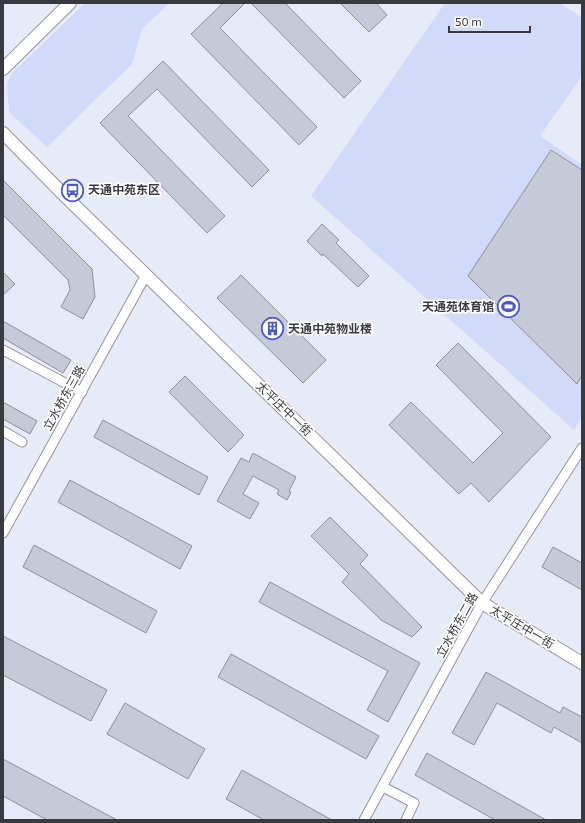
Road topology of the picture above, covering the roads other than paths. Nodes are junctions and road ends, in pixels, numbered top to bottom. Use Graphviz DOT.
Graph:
graph roads {
  1 [pos="70,3"];
  2 [pos="3,69"];
  3 [pos="3,133"];
  4 [pos="146,275"];
  5 [pos="3,350"];
  6 [pos="82,392"];
  7 [pos="3,431"];
  8 [pos="22,442"];
  9 [pos="582,448"];
  10 [pos="3,533"];
  11 [pos="482,603"];
  12 [pos="582,663"];
  13 [pos="383,787"];
  14 [pos="364,820"];
  15 [pos="406,820"];
  1 -- 2 [label="street"];
  3 -- 4 [label="street, 太平庄中一街"];
  4 -- 6 [label="street, 立水桥东三路"];
  4 -- 11 [label="street, 太平庄中一街"];
  5 -- 6 [label="street"];
  6 -- 10 [label="street, 立水桥东三路"];
  7 -- 8 [label="street"];
  9 -- 11 [label="street, 立水桥东二路"];
  11 -- 12 [label="street, 太平庄中一街"];
  11 -- 13 [label="street, 立水桥东二路"];
  13 -- 14 [label="street, 立水桥东二路"];
  13 -- 15 [label="street"];
}
